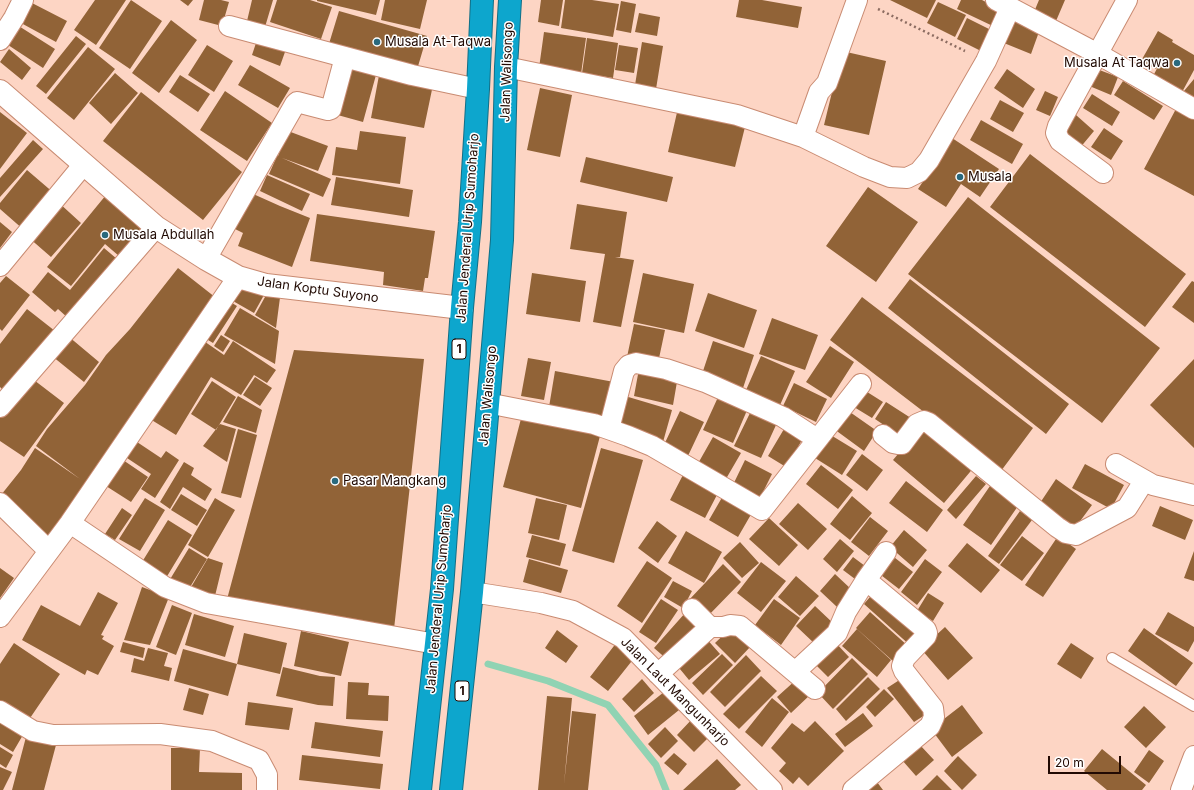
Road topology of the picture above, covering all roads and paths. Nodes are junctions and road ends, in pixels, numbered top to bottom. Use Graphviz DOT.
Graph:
graph roads {
  1 [pos="23,0"];
  2 [pos="482,0"];
  3 [pos="510,0"];
  4 [pos="1127,0"];
  5 [pos="864,3"];
  6 [pos="1004,3"];
  7 [pos="229,26"];
  8 [pos="0,40"];
  9 [pos="1098,54"];
  10 [pos="344,57"];
  11 [pos="986,61"];
  12 [pos="506,67"];
  13 [pos="478,89"];
  14 [pos="0,91"];
  15 [pos="1194,110"];
  16 [pos="803,137"];
  17 [pos="84,164"];
  18 [pos="1103,173"];
  19 [pos="156,228"];
  20 [pos="206,259"];
  21 [pos="0,266"];
  22 [pos="238,277"];
  23 [pos="462,308"];
  24 [pos="861,384"];
  25 [pos="487,403"];
  26 [pos="0,407"];
  27 [pos="609,429"];
  28 [pos="883,435"];
  29 [pos="817,439"];
  30 [pos="1116,464"];
  31 [pos="1144,481"];
  32 [pos="1194,495"];
  33 [pos="0,503"];
  34 [pos="70,523"];
  35 [pos="49,551"];
  36 [pos="886,552"];
  37 [pos="866,580"];
  38 [pos="472,592"];
  39 [pos="692,609"];
  40 [pos="0,617"];
  41 [pos="710,627"];
  42 [pos="436,644"];
  43 [pos="1112,658"];
  44 [pos="796,672"];
  45 [pos="658,674"];
  46 [pos="815,689"];
  47 [pos="1194,706"];
  48 [pos="0,710"];
  49 [pos="1194,756"];
  50 [pos="267,790"];
  51 [pos="420,790"];
  52 [pos="451,790"];
  53 [pos="772,790"];
  54 [pos="853,790"];
  55 [pos="1181,790"];
  1 -- 8 [label="street"];
  2 -- 13 [label="highway, Jalan Jenderal Urip Sumoharjo / 1"];
  3 -- 12 [label="highway, Jalan Walisongo / 1"];
  4 -- 9 [label="street"];
  5 -- 11 [label="path"];
  5 -- 16 [label="street"];
  6 -- 9 [label="street"];
  6 -- 11 [label="street"];
  7 -- 10 [label="street"];
  9 -- 15 [label="street"];
  9 -- 18 [label="street"];
  10 -- 13 [label="street"];
  10 -- 20 [label="street"];
  11 -- 16 [label="street"];
  12 -- 16 [label="street"];
  12 -- 25 [label="highway, Jalan Walisongo / 1"];
  13 -- 23 [label="highway, Jalan Jenderal Urip Sumoharjo / 1"];
  14 -- 17 [label="main road, Jalan Koptu Suyono"];
  17 -- 19 [label="main road, Jalan Koptu Suyono"];
  17 -- 21 [label="street"];
  19 -- 20 [label="main road, Jalan Koptu Suyono"];
  19 -- 26 [label="street"];
  20 -- 22 [label="main road, Jalan Koptu Suyono"];
  22 -- 23 [label="main road, Jalan Koptu Suyono"];
  22 -- 34 [label="street"];
  23 -- 42 [label="highway, Jalan Jenderal Urip Sumoharjo / 1"];
  24 -- 29 [label="street"];
  25 -- 27 [label="street"];
  25 -- 38 [label="highway, Jalan Walisongo / 1"];
  27 -- 29 [label="street"];
  27 -- 29 [label="street"];
  28 -- 31 [label="street"];
  30 -- 31 [label="street"];
  31 -- 32 [label="street"];
  33 -- 35 [label="street"];
  34 -- 35 [label="street"];
  34 -- 42 [label="street"];
  35 -- 40 [label="street"];
  36 -- 37 [label="street"];
  37 -- 44 [label="street"];
  37 -- 54 [label="street"];
  38 -- 45 [label="street, Jalan Laut Mangunharjo"];
  38 -- 52 [label="highway, Jalan Walisongo / 1"];
  39 -- 41 [label="street"];
  41 -- 44 [label="street"];
  41 -- 45 [label="street"];
  42 -- 51 [label="highway, Jalan Jenderal Urip Sumoharjo / 1"];
  43 -- 47 [label="lane"];
  44 -- 46 [label="street"];
  45 -- 53 [label="street, Jalan Laut Mangunharjo"];
  48 -- 50 [label="street"];
  49 -- 55 [label="street"];
}
